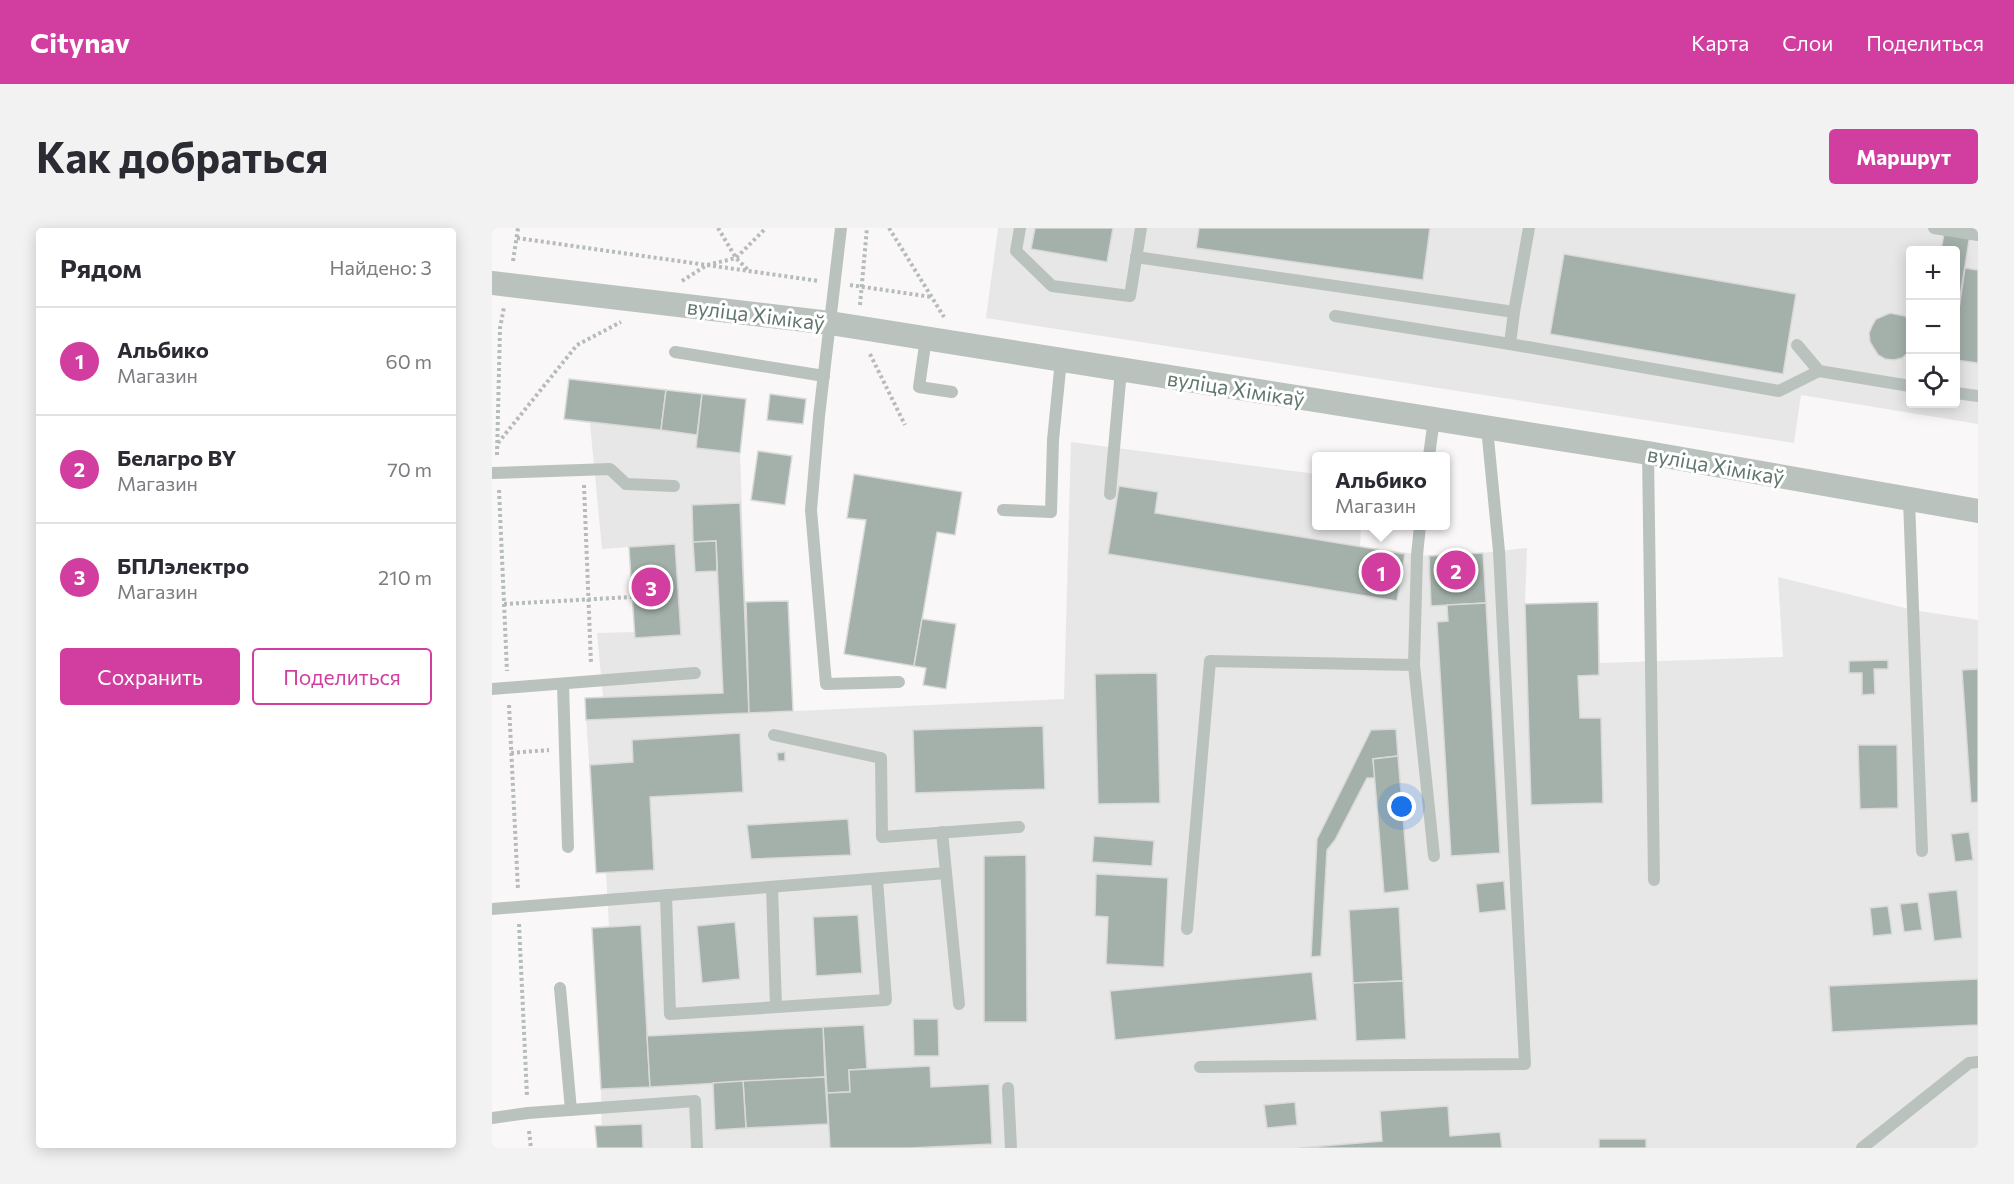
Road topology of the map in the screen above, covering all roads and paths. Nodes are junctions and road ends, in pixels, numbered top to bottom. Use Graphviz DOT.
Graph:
graph roads {
  1 [pos="717,228"];
  2 [pos="766,228"];
  3 [pos="841,228"];
  4 [pos="890,228"];
  5 [pos="1020,228"];
  6 [pos="1141,228"];
  7 [pos="1529,228"];
  8 [pos="1934,228"];
  9 [pos="1978,235"];
  10 [pos="517,238"];
  11 [pos="1136,257"];
  12 [pos="736,258"];
  13 [pos="707,265"];
  14 [pos="749,271"];
  15 [pos="492,283"];
  16 [pos="835,283"];
  17 [pos="932,297"];
  18 [pos="652,302"];
  19 [pos="1514,312"];
  20 [pos="1335,316"];
  21 [pos="830,323"];
  22 [pos="926,338"];
  23 [pos="962,344"];
  24 [pos="1510,344"];
  25 [pos="1797,345"];
  26 [pos="675,352"];
  27 [pos="1061,360"];
  28 [pos="1121,370"];
  29 [pos="1819,371"];
  30 [pos="824,376"];
  31 [pos="1906,385"];
  32 [pos="952,392"];
  33 [pos="1960,394"];
  34 [pos="1978,396"];
  35 [pos="1434,419"];
  36 [pos="1486,428"];
  37 [pos="497,443"];
  38 [pos="1430,452"];
  39 [pos="1648,453"];
  40 [pos="584,470"];
  41 [pos="492,473"];
  42 [pos="674,486"];
  43 [pos="1110,494"];
  44 [pos="1909,500"];
  45 [pos="1003,510"];
  46 [pos="1978,511"];
  47 [pos="1420,530"];
  48 [pos="632,597"];
  49 [pos="589,599"];
  50 [pos="504,604"];
  51 [pos="1414,665"];
  52 [pos="695,673"];
  53 [pos="592,682"];
  54 [pos="899,682"];
  55 [pos="563,684"];
  56 [pos="492,689"];
  57 [pos="774,735"];
  58 [pos="1019,827"];
  59 [pos="942,832"];
  60 [pos="568,847"];
  61 [pos="1922,851"];
  62 [pos="1434,856"];
  63 [pos="946,873"];
  64 [pos="878,879"];
  65 [pos="1654,880"];
  66 [pos="772,887"];
  67 [pos="666,895"];
  68 [pos="492,909"];
  69 [pos="1187,929"];
  70 [pos="561,988"];
  71 [pos="959,1004"];
  72 [pos="776,1007"];
  73 [pos="1978,1062"];
  74 [pos="1200,1067"];
  75 [pos="1008,1088"];
  76 [pos="571,1110"];
  77 [pos="492,1118"];
  78 [pos="696,1148"];
  79 [pos="1011,1148"];
  80 [pos="1862,1148"];
  1 -- 12 [label="path"];
  2 -- 12 [label="path"];
  3 -- 16 [label="lane"];
  4 -- 17 [label="path"];
  5 -- 11 [label="lane"];
  6 -- 11 [label="lane"];
  7 -- 19 [label="lane"];
  8 -- 9 [label="lane"];
  10 -- 13 [label="path"];
  11 -- 19 [label="lane"];
  12 -- 13 [label="path"];
  12 -- 14 [label="path"];
  13 -- 14 [label="path"];
  13 -- 18 [label="path"];
  14 -- 16 [label="path"];
  15 -- 18 [label="street, вуліца Хімікаў"];
  16 -- 17 [label="path"];
  16 -- 21 [label="lane"];
  17 -- 23 [label="path"];
  18 -- 21 [label="street, вуліца Хімікаў"];
  18 -- 37 [label="path"];
  19 -- 24 [label="lane"];
  20 -- 24 [label="lane"];
  21 -- 22 [label="street, вуліца Хімікаў"];
  21 -- 30 [label="lane"];
  22 -- 23 [label="street, вуліца Хімікаў"];
  22 -- 32 [label="lane"];
  23 -- 27 [label="street, вуліца Хімікаў"];
  24 -- 29 [label="lane"];
  25 -- 29 [label="lane"];
  26 -- 30 [label="lane"];
  27 -- 28 [label="street, вуліца Хімікаў"];
  27 -- 45 [label="lane"];
  28 -- 35 [label="street, вуліца Хімікаў"];
  28 -- 43 [label="lane"];
  29 -- 31 [label="lane"];
  30 -- 54 [label="lane"];
  33 -- 34 [label="lane"];
  35 -- 36 [label="street, вуліца Хімікаў"];
  35 -- 38 [label="lane"];
  36 -- 39 [label="street, вуліца Хімікаў"];
  36 -- 74 [label="lane"];
  39 -- 44 [label="street, вуліца Хімікаў"];
  39 -- 65 [label="lane"];
  40 -- 41 [label="lane"];
  40 -- 42 [label="lane"];
  40 -- 49 [label="path"];
  44 -- 46 [label="street, вуліца Хімікаў"];
  44 -- 61 [label="lane"];
  47 -- 51 [label="lane"];
  48 -- 49 [label="path"];
  49 -- 50 [label="path"];
  49 -- 53 [label="path"];
  51 -- 62 [label="lane"];
  51 -- 69 [label="lane"];
  52 -- 53 [label="lane"];
  53 -- 55 [label="lane"];
  55 -- 56 [label="lane"];
  55 -- 60 [label="lane"];
  57 -- 59 [label="lane"];
  58 -- 59 [label="lane"];
  59 -- 63 [label="lane"];
  63 -- 64 [label="lane"];
  63 -- 71 [label="lane"];
  64 -- 66 [label="lane"];
  64 -- 72 [label="lane"];
  66 -- 67 [label="lane"];
  66 -- 72 [label="lane"];
  67 -- 68 [label="lane"];
  67 -- 72 [label="lane"];
  70 -- 76 [label="lane"];
  73 -- 80 [label="lane"];
  75 -- 79 [label="lane"];
  76 -- 77 [label="lane"];
  76 -- 78 [label="lane"];
}
